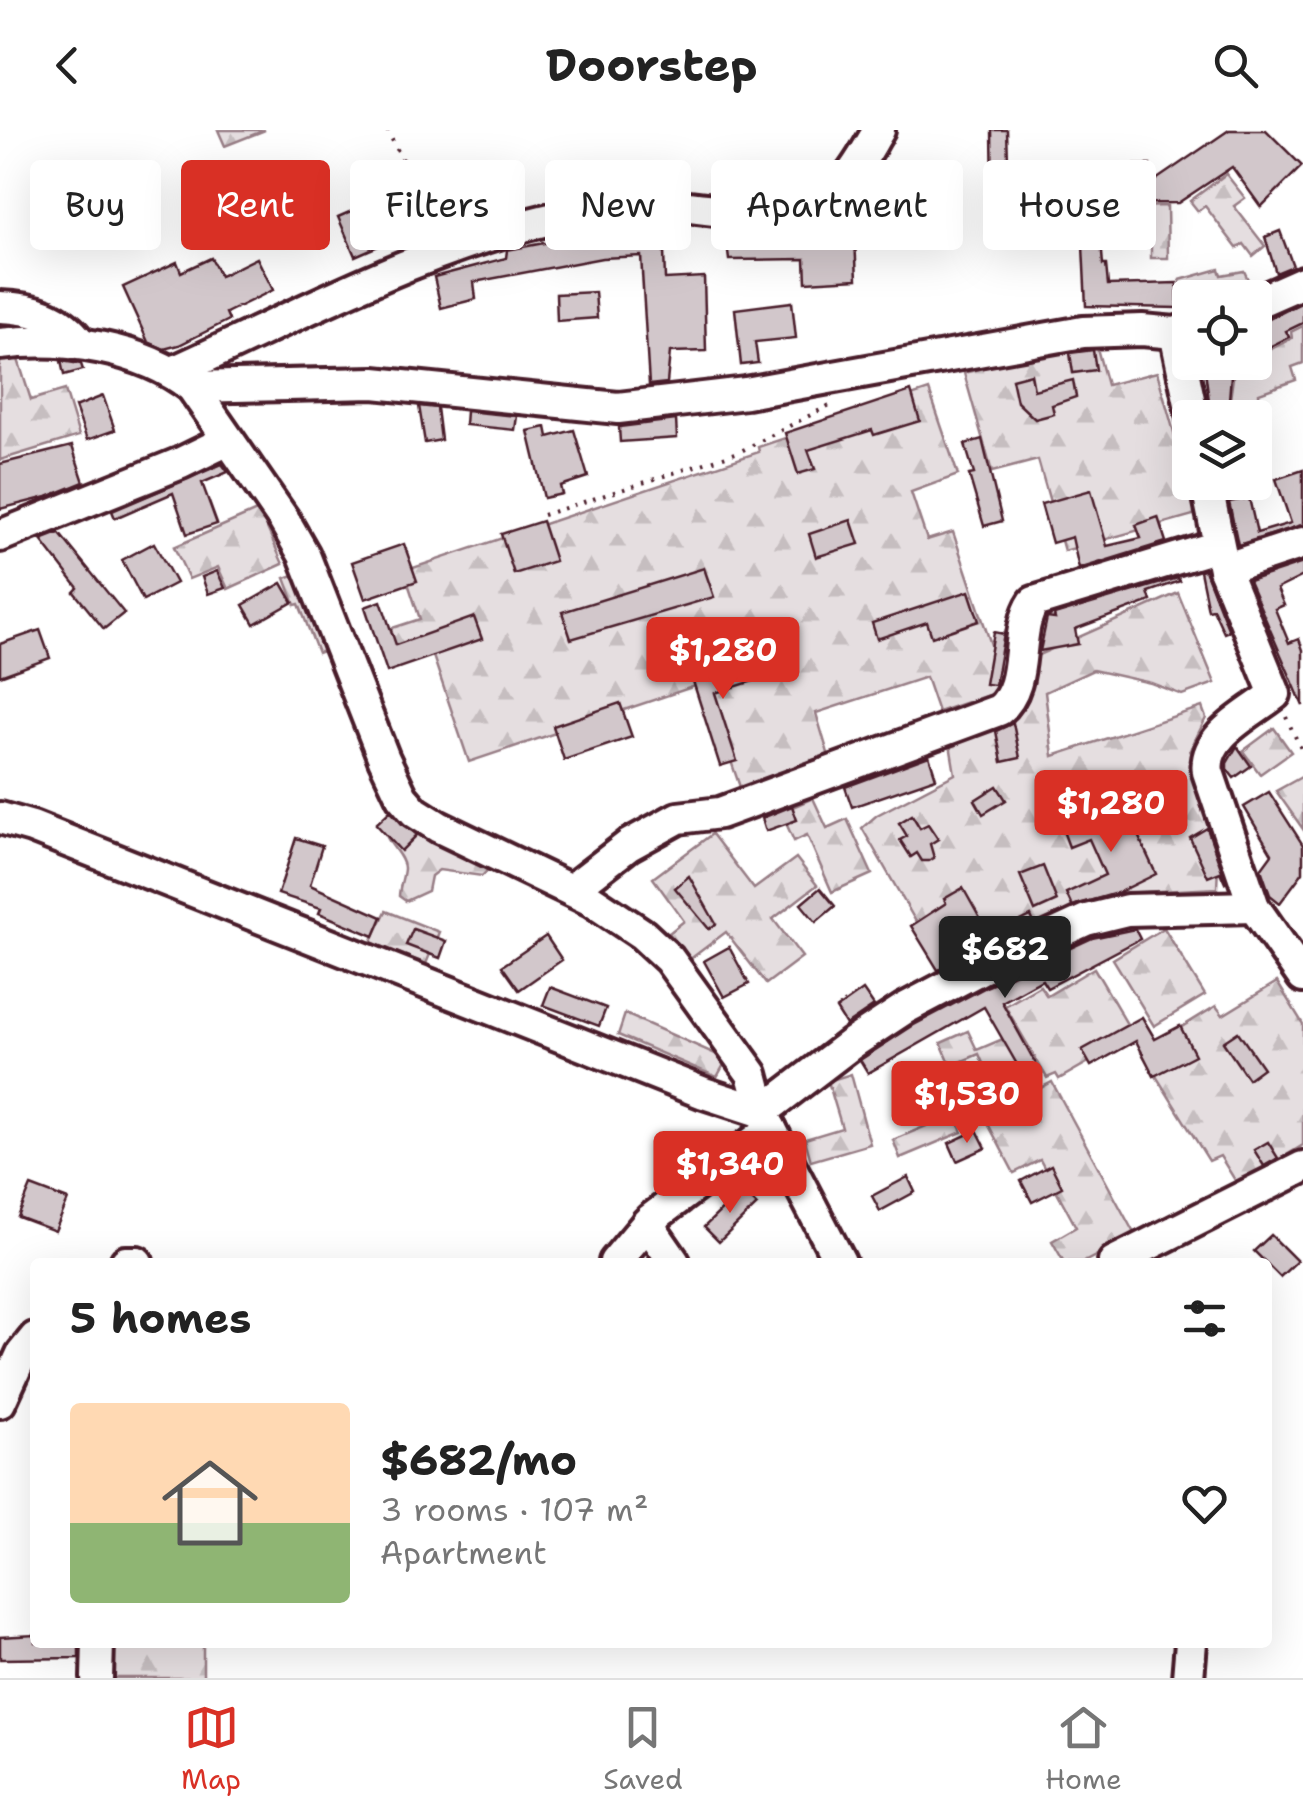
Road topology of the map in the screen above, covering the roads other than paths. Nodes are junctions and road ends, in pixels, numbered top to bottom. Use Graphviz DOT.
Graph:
graph roads {
  1 [pos="879,130"];
  2 [pos="1303,282"];
  3 [pos="1272,296"];
  4 [pos="0,306"];
  5 [pos="1172,331"];
  6 [pos="0,344"];
  7 [pos="81,344"];
  8 [pos="183,380"];
  9 [pos="228,440"];
  10 [pos="1210,500"];
  11 [pos="0,536"];
  12 [pos="1303,543"];
  13 [pos="1221,557"];
  14 [pos="0,818"];
  15 [pos="571,890"];
  16 [pos="1254,908"];
  17 [pos="1303,977"];
  18 [pos="766,1120"];
  19 [pos="1303,1168"];
  20 [pos="647,1224"];
  21 [pos="618,1258"];
  22 [pos="671,1258"];
  23 [pos="838,1258"];
  24 [pos="1122,1258"];
  25 [pos="30,1344"];
  26 [pos="0,1402"];
  27 [pos="98,1648"];
  28 [pos="1190,1648"];
  29 [pos="97,1678"];
  30 [pos="1188,1678"];
  1 -- 8 [label="lane"];
  2 -- 3 [label="lane"];
  4 -- 7 [label="lane"];
  5 -- 8 [label="lane"];
  6 -- 7 [label="lane"];
  7 -- 8 [label="lane"];
  8 -- 9 [label="lane"];
  9 -- 11 [label="lane"];
  9 -- 15 [label="lane"];
  10 -- 13 [label="lane"];
  12 -- 13 [label="lane"];
  13 -- 15 [label="lane"];
  13 -- 16 [label="lane"];
  14 -- 18 [label="lane"];
  15 -- 18 [label="lane"];
  16 -- 17 [label="lane"];
  16 -- 18 [label="lane"];
  18 -- 20 [label="lane"];
  18 -- 23 [label="lane"];
  19 -- 24 [label="lane"];
  20 -- 21 [label="lane"];
  20 -- 22 [label="lane"];
  25 -- 26 [label="lane"];
  27 -- 29 [label="lane"];
  28 -- 30 [label="lane"];
}
